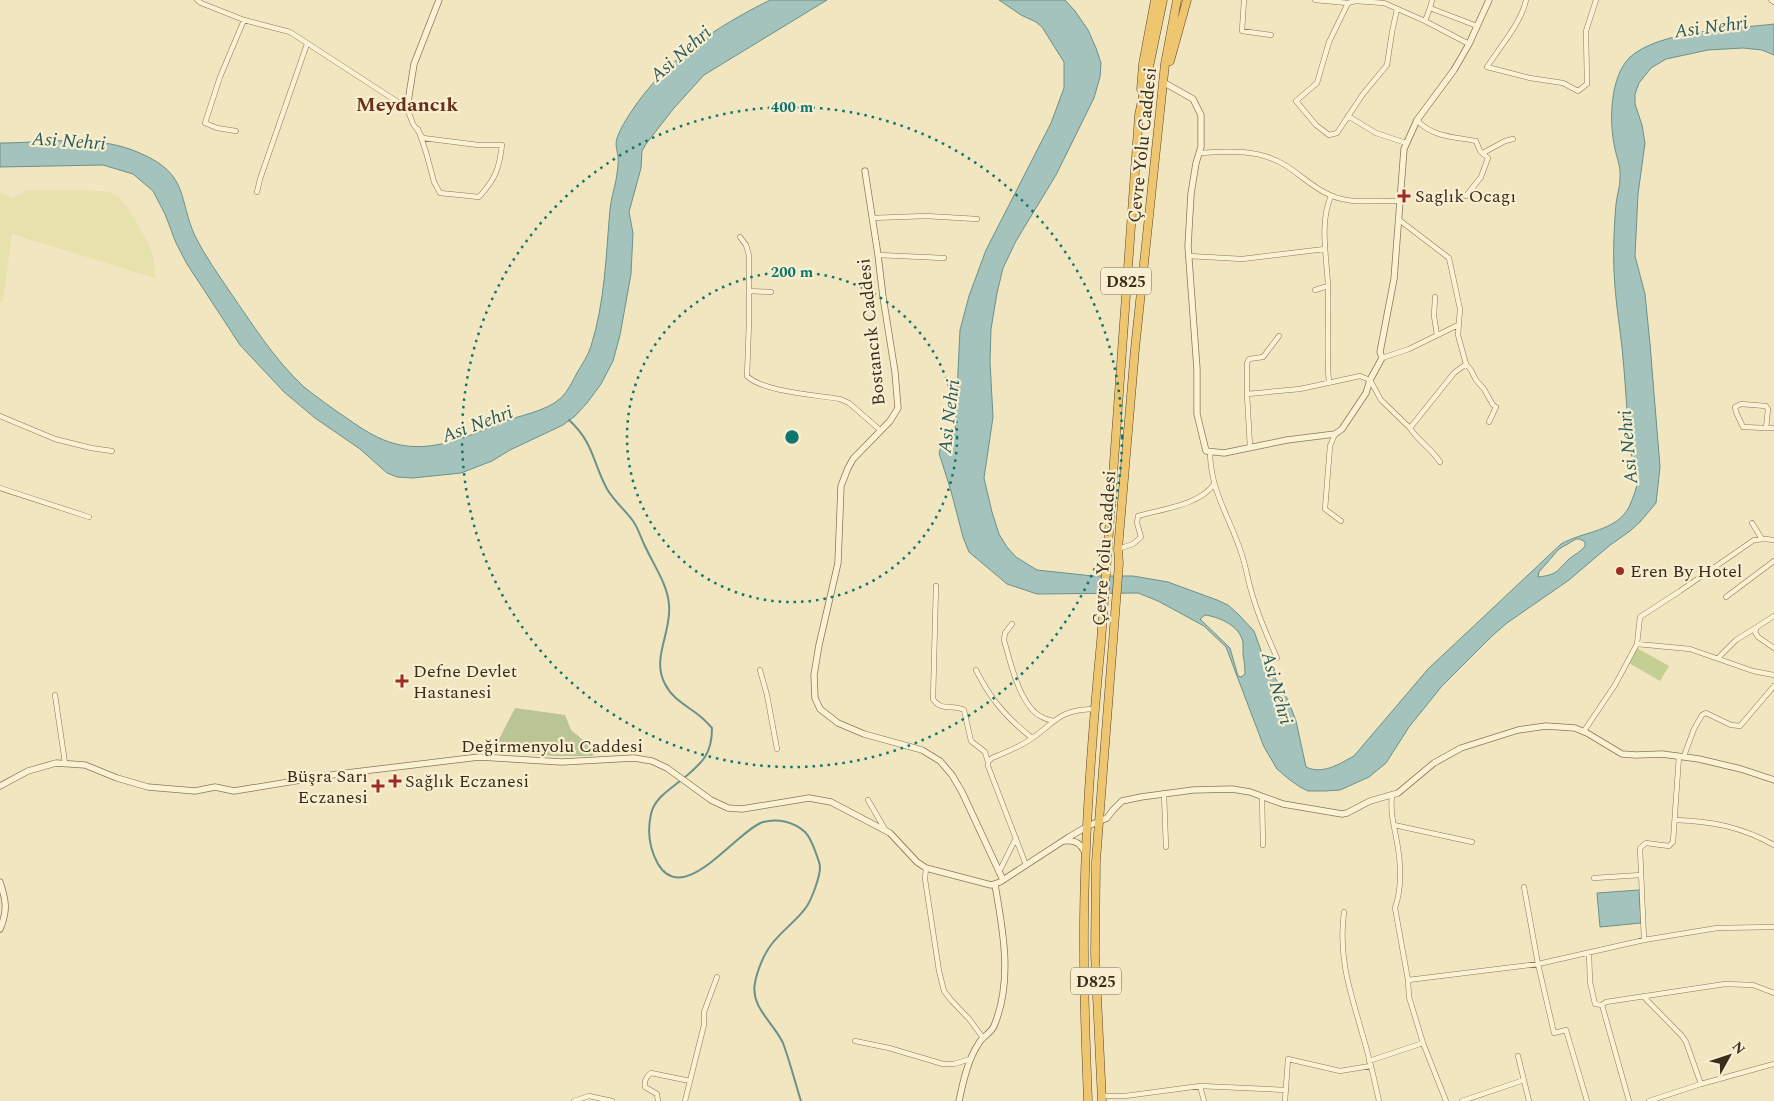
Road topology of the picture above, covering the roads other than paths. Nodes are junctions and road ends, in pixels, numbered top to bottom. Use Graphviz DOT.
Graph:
graph roads {
  1 [pos="197,0"];
  2 [pos="439,0"];
  3 [pos="1155,0"];
  4 [pos="1162,0"];
  5 [pos="1177,0"];
  6 [pos="1187,0"];
  7 [pos="1244,0"];
  8 [pos="1315,0"];
  9 [pos="1432,0"];
  10 [pos="1489,0"];
  11 [pos="1526,0"];
  12 [pos="1596,0"];
  13 [pos="1355,1"];
  14 [pos="1348,3"];
  15 [pos="1430,8"];
  16 [pos="1397,9"];
  17 [pos="244,20"];
  18 [pos="1425,21"];
  19 [pos="1477,26"];
  20 [pos="1271,35"];
  21 [pos="308,44"];
  22 [pos="1469,44"];
  23 [pos="1163,82"];
  24 [pos="407,108"];
  25 [pos="1139,115"];
  26 [pos="1348,116"];
  27 [pos="1417,120"];
  28 [pos="418,130"];
  29 [pos="236,131"];
  30 [pos="1513,139"];
  31 [pos="1406,143"];
  32 [pos="1199,152"];
  33 [pos="1483,152"];
  34 [pos="865,171"];
  35 [pos="257,192"];
  36 [pos="1331,196"];
  37 [pos="1466,196"];
  38 [pos="1398,201"];
  39 [pos="872,218"];
  40 [pos="977,219"];
  41 [pos="1398,219"];
  42 [pos="740,236"];
  43 [pos="1325,249"];
  44 [pos="878,255"];
  45 [pos="1189,256"];
  46 [pos="944,258"];
  47 [pos="1328,286"];
  48 [pos="1315,290"];
  49 [pos="749,291"];
  50 [pos="771,292"];
  51 [pos="1435,297"];
  52 [pos="1458,325"];
  53 [pos="1437,335"];
  54 [pos="1279,336"];
  55 [pos="1382,358"];
  56 [pos="1466,364"];
  57 [pos="1370,380"];
  58 [pos="1329,383"];
  59 [pos="1247,394"];
  60 [pos="0,416"];
  61 [pos="1489,422"];
  62 [pos="1410,428"];
  63 [pos="1766,428"];
  64 [pos="1774,428"];
  65 [pos="880,430"];
  66 [pos="1335,434"];
  67 [pos="1250,447"];
  68 [pos="112,451"];
  69 [pos="1210,453"];
  70 [pos="1440,462"];
  71 [pos="1214,484"];
  72 [pos="0,488"];
  73 [pos="89,517"];
  74 [pos="1341,521"];
  75 [pos="1752,523"];
  76 [pos="1762,539"];
  77 [pos="1774,540"];
  78 [pos="1118,549"];
  79 [pos="1774,561"];
  80 [pos="936,586"];
  81 [pos="1726,597"];
  82 [pos="1774,616"];
  83 [pos="1012,624"];
  84 [pos="1757,627"];
  85 [pos="1637,644"];
  86 [pos="1774,648"];
  87 [pos="1277,658"];
  88 [pos="1718,658"];
  89 [pos="760,670"];
  90 [pos="976,670"];
  91 [pos="1774,675"];
  92 [pos="1774,686"];
  93 [pos="54,695"];
  94 [pos="1094,710"];
  95 [pos="1053,720"];
  96 [pos="1584,731"];
  97 [pos="1032,738"];
  98 [pos="777,749"];
  99 [pos="1682,756"];
  100 [pos="988,762"];
  101 [pos="65,763"];
  102 [pos="1774,780"];
  103 [pos="0,786"];
  104 [pos="1164,793"];
  105 [pos="1262,796"];
  106 [pos="1392,796"];
  107 [pos="868,800"];
  108 [pos="1675,820"];
  109 [pos="1099,822"];
  110 [pos="1394,825"];
  111 [pos="1088,826"];
  112 [pos="886,831"];
  113 [pos="1016,838"];
  114 [pos="1063,841"];
  115 [pos="1472,842"];
  116 [pos="1263,845"];
  117 [pos="1774,845"];
  118 [pos="1166,847"];
  119 [pos="1086,855"];
  120 [pos="1026,865"];
  121 [pos="926,868"];
  122 [pos="999,873"];
  123 [pos="1641,875"];
  124 [pos="1594,878"];
  125 [pos="1003,880"];
  126 [pos="0,882"];
  127 [pos="995,885"];
  128 [pos="1524,887"];
  129 [pos="1344,912"];
  130 [pos="1774,926"];
  131 [pos="0,929"];
  132 [pos="1644,940"];
  133 [pos="1589,953"];
  134 [pos="1538,964"];
  135 [pos="717,977"];
  136 [pos="1408,980"];
  137 [pos="1774,993"];
  138 [pos="1643,996"];
  139 [pos="1602,1005"];
  140 [pos="983,1038"];
  141 [pos="855,1040"];
  142 [pos="1423,1043"];
  143 [pos="1518,1056"];
  144 [pos="972,1059"];
  145 [pos="1370,1064"];
  146 [pos="1774,1064"];
  147 [pos="1524,1080"];
  148 [pos="690,1081"];
  149 [pos="1700,1084"];
  150 [pos="1200,1086"];
  151 [pos="1286,1090"];
  152 [pos="1102,1098"];
  153 [pos="1126,1098"];
  154 [pos="574,1101"];
  155 [pos="612,1101"];
  156 [pos="658,1101"];
  157 [pos="685,1101"];
  158 [pos="958,1101"];
  159 [pos="1088,1101"];
  160 [pos="1204,1101"];
  161 [pos="1285,1101"];
  162 [pos="1379,1101"];
  163 [pos="1446,1101"];
  164 [pos="1462,1101"];
  165 [pos="1529,1101"];
  166 [pos="1587,1101"];
  167 [pos="1629,1101"];
  168 [pos="1649,1101"];
  1 -- 17 [label="street"];
  2 -- 24 [label="street"];
  3 -- 25 [label="highway"];
  4 -- 25 [label="highway, Çevre Yolu Caddesi / D825"];
  5 -- 23 [label="highway, Çevre Yolu Caddesi / D825"];
  6 -- 23 [label="highway"];
  7 -- 20 [label="street"];
  8 -- 14 [label="street"];
  9 -- 15 [label="street"];
  10 -- 19 [label="street"];
  11 -- 12 [label="street"];
  13 -- 14 [label="street"];
  13 -- 16 [label="street"];
  14 -- 26 [label="street"];
  15 -- 18 [label="street"];
  15 -- 19 [label="street"];
  16 -- 18 [label="street"];
  16 -- 26 [label="street"];
  17 -- 21 [label="street"];
  17 -- 29 [label="street"];
  18 -- 22 [label="street"];
  19 -- 22 [label="street"];
  21 -- 24 [label="street"];
  21 -- 35 [label="street"];
  22 -- 27 [label="street"];
  23 -- 32 [label="street"];
  23 -- 78 [label="highway, Çevre Yolu Caddesi / D825"];
  24 -- 28 [label="street"];
  25 -- 94 [label="highway, Çevre Yolu Caddesi / D825"];
  26 -- 31 [label="street"];
  27 -- 31 [label="street"];
  27 -- 33 [label="street"];
  28 -- 28 [label="street"];
  30 -- 33 [label="street"];
  31 -- 38 [label="street"];
  32 -- 36 [label="street"];
  32 -- 45 [label="street"];
  33 -- 37 [label="street"];
  34 -- 39 [label="street, Bostancık Caddesi"];
  36 -- 38 [label="street"];
  36 -- 43 [label="street"];
  38 -- 41 [label="street"];
  39 -- 40 [label="street"];
  39 -- 44 [label="street, Bostancık Caddesi"];
  41 -- 52 [label="street"];
  41 -- 55 [label="street"];
  42 -- 49 [label="street"];
  43 -- 45 [label="street"];
  43 -- 47 [label="street"];
  44 -- 46 [label="street"];
  44 -- 65 [label="street, Bostancık Caddesi"];
  45 -- 69 [label="street"];
  47 -- 48 [label="street"];
  47 -- 58 [label="street"];
  49 -- 50 [label="street"];
  49 -- 65 [label="street"];
  51 -- 53 [label="street"];
  52 -- 53 [label="street"];
  52 -- 56 [label="street"];
  53 -- 55 [label="street"];
  54 -- 59 [label="street"];
  55 -- 57 [label="street"];
  56 -- 61 [label="street"];
  56 -- 62 [label="street"];
  57 -- 58 [label="street"];
  57 -- 62 [label="street"];
  57 -- 66 [label="street"];
  58 -- 59 [label="street"];
  59 -- 67 [label="street"];
  60 -- 68 [label="street"];
  62 -- 70 [label="street"];
  63 -- 63 [label="street"];
  63 -- 64 [label="street"];
  65 -- 122 [label="street, Bostancık Caddesi"];
  66 -- 67 [label="street"];
  66 -- 74 [label="street"];
  67 -- 69 [label="street"];
  69 -- 71 [label="street"];
  71 -- 78 [label="street"];
  71 -- 87 [label="street"];
  72 -- 73 [label="street"];
  75 -- 76 [label="street"];
  76 -- 77 [label="street"];
  76 -- 85 [label="street"];
  78 -- 109 [label="highway, Çevre Yolu Caddesi / D825"];
  79 -- 81 [label="street"];
  80 -- 100 [label="street"];
  82 -- 84 [label="street"];
  83 -- 95 [label="street"];
  84 -- 86 [label="street"];
  84 -- 88 [label="street"];
  85 -- 88 [label="street"];
  85 -- 96 [label="street"];
  88 -- 91 [label="street"];
  89 -- 98 [label="street"];
  90 -- 97 [label="street"];
  92 -- 99 [label="street"];
  93 -- 101 [label="street"];
  94 -- 95 [label="street"];
  94 -- 111 [label="highway, Çevre Yolu Caddesi / D825"];
  95 -- 97 [label="street"];
  96 -- 99 [label="street"];
  96 -- 106 [label="street"];
  97 -- 100 [label="street"];
  99 -- 102 [label="street"];
  99 -- 108 [label="street"];
  100 -- 113 [label="street"];
  101 -- 103 [label="street, Değirmenyolu Caddesi"];
  101 -- 112 [label="street, Değirmenyolu Caddesi"];
  104 -- 105 [label="street"];
  104 -- 109 [label="street"];
  104 -- 118 [label="street"];
  105 -- 106 [label="street"];
  105 -- 116 [label="street"];
  106 -- 110 [label="street"];
  107 -- 112 [label="street"];
  108 -- 117 [label="street"];
  108 -- 123 [label="street"];
  109 -- 111 [label="street"];
  109 -- 152 [label="highway, Çevre Yolu Caddesi / D825"];
  110 -- 115 [label="street"];
  110 -- 136 [label="street"];
  111 -- 114 [label="street"];
  111 -- 119 [label="highway, Çevre Yolu Caddesi / D825"];
  112 -- 121 [label="street, Değirmenyolu Caddesi"];
  113 -- 120 [label="street"];
  113 -- 122 [label="street"];
  114 -- 119 [label="street"];
  114 -- 120 [label="street"];
  119 -- 159 [label="highway, Çevre Yolu Caddesi / D825"];
  120 -- 125 [label="street"];
  121 -- 127 [label="street, Değirmenyolu Caddesi"];
  121 -- 140 [label="street"];
  122 -- 125 [label="street, Bostancık Caddesi"];
  123 -- 124 [label="street"];
  123 -- 132 [label="street"];
  125 -- 127 [label="street"];
  126 -- 131 [label="street"];
  127 -- 140 [label="street"];
  128 -- 134 [label="street"];
  129 -- 145 [label="street"];
  130 -- 132 [label="street"];
  132 -- 133 [label="street"];
  133 -- 134 [label="street"];
  133 -- 139 [label="street"];
  134 -- 136 [label="street"];
  134 -- 166 [label="street"];
  135 -- 148 [label="street"];
  136 -- 142 [label="street"];
  137 -- 138 [label="street"];
  138 -- 139 [label="street"];
  138 -- 149 [label="street"];
  139 -- 167 [label="street"];
  140 -- 144 [label="street"];
  141 -- 144 [label="street"];
  142 -- 145 [label="street"];
  142 -- 163 [label="street"];
  143 -- 147 [label="street"];
  144 -- 158 [label="street"];
  145 -- 151 [label="street"];
  145 -- 162 [label="street"];
  146 -- 149 [label="street"];
  147 -- 164 [label="street"];
  147 -- 165 [label="street"];
  148 -- 156 [label="street"];
  148 -- 157 [label="street"];
  149 -- 168 [label="street"];
  150 -- 151 [label="street"];
  150 -- 153 [label="street"];
  150 -- 160 [label="street"];
  151 -- 161 [label="street"];
  152 -- 153 [label="street"];
  154 -- 155 [label="street"];
}
